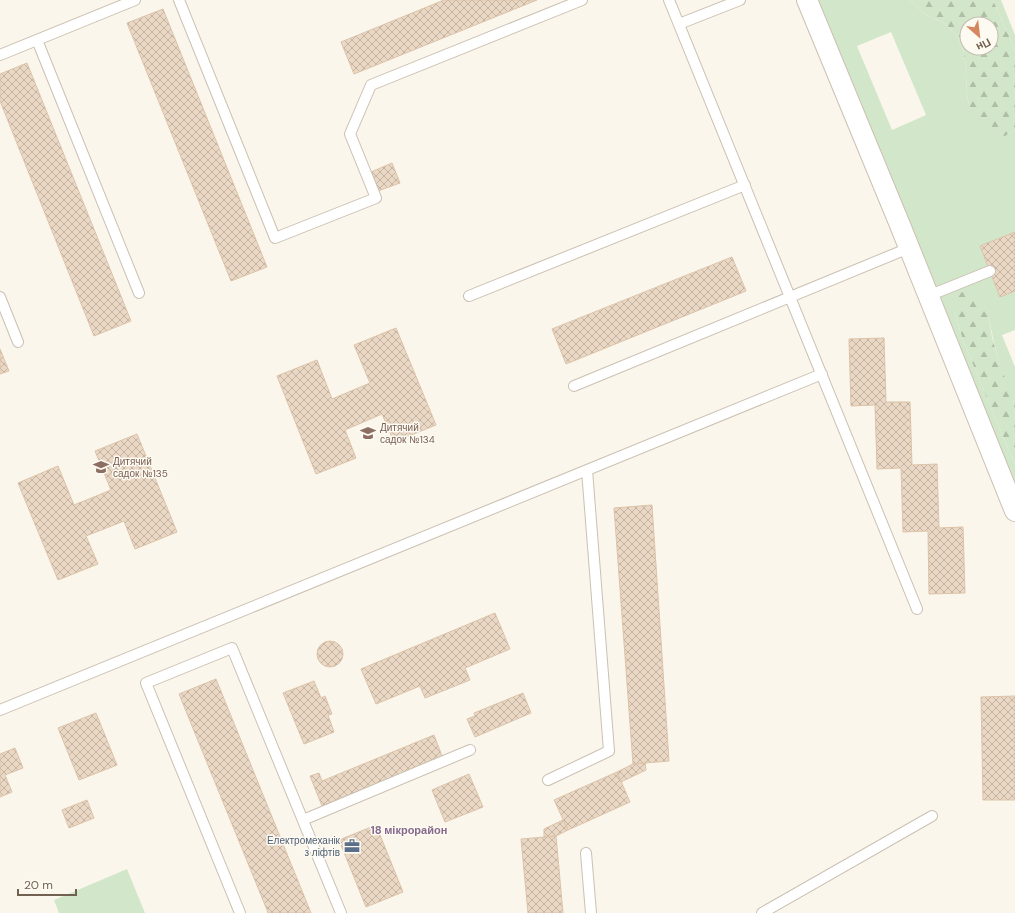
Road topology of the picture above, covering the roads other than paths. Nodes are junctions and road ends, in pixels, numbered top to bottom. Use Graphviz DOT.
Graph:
graph roads {
  1 [pos="136,0"];
  2 [pos="582,0"];
  3 [pos="669,0"];
  4 [pos="740,0"];
  5 [pos="807,0"];
  6 [pos="182,1"];
  7 [pos="679,24"];
  8 [pos="37,40"];
  9 [pos="0,55"];
  10 [pos="745,185"];
  11 [pos="909,248"];
  12 [pos="990,271"];
  13 [pos="139,293"];
  14 [pos="469,296"];
  15 [pos="928,296"];
  16 [pos="0,297"];
  17 [pos="790,297"];
  18 [pos="18,342"];
  19 [pos="822,374"];
  20 [pos="574,386"];
  21 [pos="587,470"];
  22 [pos="1015,511"];
  23 [pos="918,609"];
  24 [pos="0,710"];
  25 [pos="470,750"];
  26 [pos="548,780"];
  27 [pos="932,816"];
  28 [pos="303,820"];
  29 [pos="586,853"];
  30 [pos="240,913"];
  31 [pos="341,913"];
  32 [pos="591,913"];
  33 [pos="762,913"];
  1 -- 8 [label="lane"];
  2 -- 6 [label="lane"];
  3 -- 7 [label="lane"];
  4 -- 7 [label="lane"];
  5 -- 11 [label="street"];
  7 -- 10 [label="lane"];
  8 -- 9 [label="lane"];
  8 -- 13 [label="lane"];
  10 -- 14 [label="lane"];
  10 -- 17 [label="lane"];
  11 -- 15 [label="street"];
  11 -- 17 [label="lane"];
  12 -- 15 [label="lane"];
  15 -- 22 [label="street"];
  16 -- 18 [label="lane"];
  17 -- 19 [label="lane"];
  17 -- 20 [label="lane"];
  19 -- 21 [label="lane"];
  19 -- 23 [label="lane"];
  21 -- 24 [label="lane"];
  21 -- 26 [label="lane"];
  25 -- 28 [label="lane"];
  27 -- 33 [label="lane"];
  28 -- 30 [label="lane"];
  28 -- 31 [label="lane"];
  29 -- 32 [label="lane"];
}
